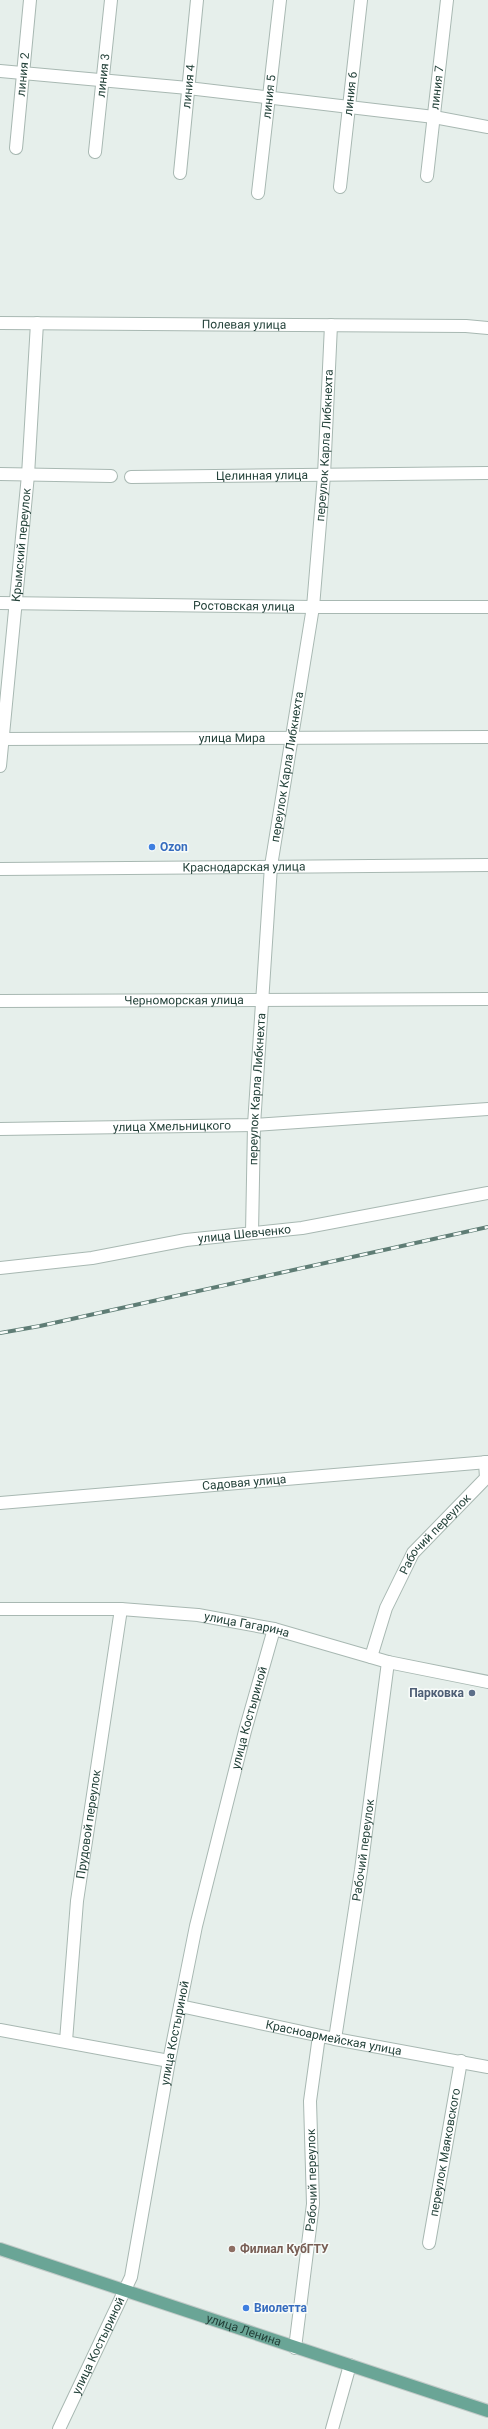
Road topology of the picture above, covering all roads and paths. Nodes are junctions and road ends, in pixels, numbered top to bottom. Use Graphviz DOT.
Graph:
graph roads {
  1 [pos="30,0"];
  2 [pos="111,0"];
  3 [pos="197,0"];
  4 [pos="280,0"];
  5 [pos="361,0"];
  6 [pos="447,0"];
  7 [pos="0,71"];
  8 [pos="24,74"];
  9 [pos="104,79"];
  10 [pos="188,88"];
  11 [pos="271,98"];
  12 [pos="350,107"];
  13 [pos="434,117"];
  14 [pos="488,126"];
  15 [pos="16,148"];
  16 [pos="95,152"];
  17 [pos="180,173"];
  18 [pos="427,176"];
  19 [pos="340,187"];
  20 [pos="258,193"];
  21 [pos="0,322"];
  22 [pos="37,323"];
  23 [pos="331,326"];
  24 [pos="488,328"];
  25 [pos="488,473"];
  26 [pos="0,474"];
  27 [pos="28,475"];
  28 [pos="324,475"];
  29 [pos="111,476"];
  30 [pos="131,477"];
  31 [pos="0,603"];
  32 [pos="17,603"];
  33 [pos="313,607"];
  34 [pos="488,607"];
  35 [pos="488,737"];
  36 [pos="291,738"];
  37 [pos="2,739"];
  38 [pos="0,766"];
  39 [pos="488,865"];
  40 [pos="271,866"];
  41 [pos="0,869"];
  42 [pos="488,998"];
  43 [pos="261,999"];
  44 [pos="0,1001"];
  45 [pos="488,1109"];
  46 [pos="254,1125"];
  47 [pos="0,1129"];
  48 [pos="488,1193"];
  49 [pos="252,1233"];
  50 [pos="0,1268"];
  51 [pos="487,1462"];
  52 [pos="0,1503"];
  53 [pos="0,1609"];
  54 [pos="121,1609"];
  55 [pos="274,1629"];
  56 [pos="371,1657"];
  57 [pos="388,1662"];
  58 [pos="488,1682"];
  59 [pos="180,2006"];
  60 [pos="0,2030"];
  61 [pos="319,2036"];
  62 [pos="335,2039"];
  63 [pos="66,2041"];
  64 [pos="169,2061"];
  65 [pos="461,2061"];
  66 [pos="488,2067"];
  67 [pos="429,2243"];
  68 [pos="0,2249"];
  69 [pos="125,2292"];
  70 [pos="295,2348"];
  71 [pos="350,2365"];
  72 [pos="488,2411"];
  73 [pos="59,2429"];
  74 [pos="332,2429"];
  1 -- 8 [label="street, линия 2"];
  2 -- 9 [label="street, линия 3"];
  3 -- 10 [label="street, линия 4"];
  4 -- 11 [label="street, линия 5"];
  5 -- 12 [label="street, линия 6"];
  6 -- 13 [label="street, линия 7"];
  7 -- 8 [label="street"];
  8 -- 9 [label="street"];
  8 -- 15 [label="street, линия 2"];
  9 -- 10 [label="street"];
  9 -- 16 [label="street, линия 3"];
  10 -- 11 [label="street"];
  10 -- 17 [label="street, линия 4"];
  11 -- 12 [label="street"];
  11 -- 20 [label="street, линия 5"];
  12 -- 13 [label="street"];
  12 -- 19 [label="street, линия 6"];
  13 -- 14 [label="street"];
  13 -- 18 [label="street, линия 7"];
  21 -- 22 [label="street, Полевая улица"];
  22 -- 23 [label="street, Полевая улица"];
  22 -- 27 [label="street, Крымский переулок"];
  23 -- 24 [label="street, Полевая улица"];
  23 -- 28 [label="street, переулок Карла Либкнехта"];
  25 -- 28 [label="street, Целинная улица"];
  26 -- 27 [label="street"];
  27 -- 29 [label="street"];
  27 -- 32 [label="street, Крымский переулок"];
  28 -- 30 [label="street, Целинная улица"];
  28 -- 33 [label="street, переулок Карла Либкнехта"];
  31 -- 32 [label="street, Ростовская улица"];
  32 -- 33 [label="street, Ростовская улица"];
  32 -- 37 [label="street, Крымский переулок"];
  33 -- 34 [label="street, Ростовская улица"];
  33 -- 36 [label="street, переулок Карла Либкнехта"];
  35 -- 36 [label="street, улица Мира"];
  36 -- 37 [label="street, улица Мира"];
  36 -- 40 [label="street, переулок Карла Либкнехта"];
  37 -- 38 [label="street, Крымский переулок"];
  39 -- 40 [label="street, Краснодарская улица"];
  40 -- 41 [label="street, Краснодарская улица"];
  40 -- 43 [label="street, переулок Карла Либкнехта"];
  42 -- 43 [label="street, Черноморская улица"];
  43 -- 44 [label="street, Черноморская улица"];
  43 -- 46 [label="street, переулок Карла Либкнехта"];
  45 -- 46 [label="street, улица Хмельницкого"];
  46 -- 47 [label="street, улица Хмельницкого"];
  46 -- 49 [label="street, переулок Карла Либкнехта"];
  48 -- 49 [label="street, улица Шевченко"];
  49 -- 50 [label="street, улица Шевченко"];
  51 -- 52 [label="street, Садовая улица"];
  51 -- 56 [label="street, Рабочий переулок"];
  53 -- 54 [label="street, улица Гагарина"];
  54 -- 55 [label="street, улица Гагарина"];
  54 -- 63 [label="street, Прудовой переулок"];
  55 -- 56 [label="street, улица Гагарина"];
  55 -- 59 [label="street, улица Костыриной"];
  56 -- 57 [label="street, улица Гагарина"];
  57 -- 58 [label="street, улица Гагарина"];
  57 -- 62 [label="street, Рабочий переулок"];
  59 -- 61 [label="street, Красноармейская улица"];
  59 -- 64 [label="street, улица Костыриной"];
  60 -- 63 [label="street"];
  61 -- 62 [label="street, Красноармейская улица"];
  61 -- 70 [label="street, Рабочий переулок"];
  62 -- 65 [label="street, Красноармейская улица"];
  63 -- 64 [label="street"];
  64 -- 69 [label="street, улица Костыриной"];
  65 -- 66 [label="street, Красноармейская улица"];
  65 -- 67 [label="street, переулок Маяковского"];
  68 -- 69 [label="main road, улица Ленина"];
  69 -- 70 [label="main road, улица Ленина"];
  69 -- 73 [label="street, улица Костыриной"];
  70 -- 71 [label="main road, улица Ленина"];
  71 -- 72 [label="main road, улица Ленина"];
  71 -- 74 [label="street"];
}
